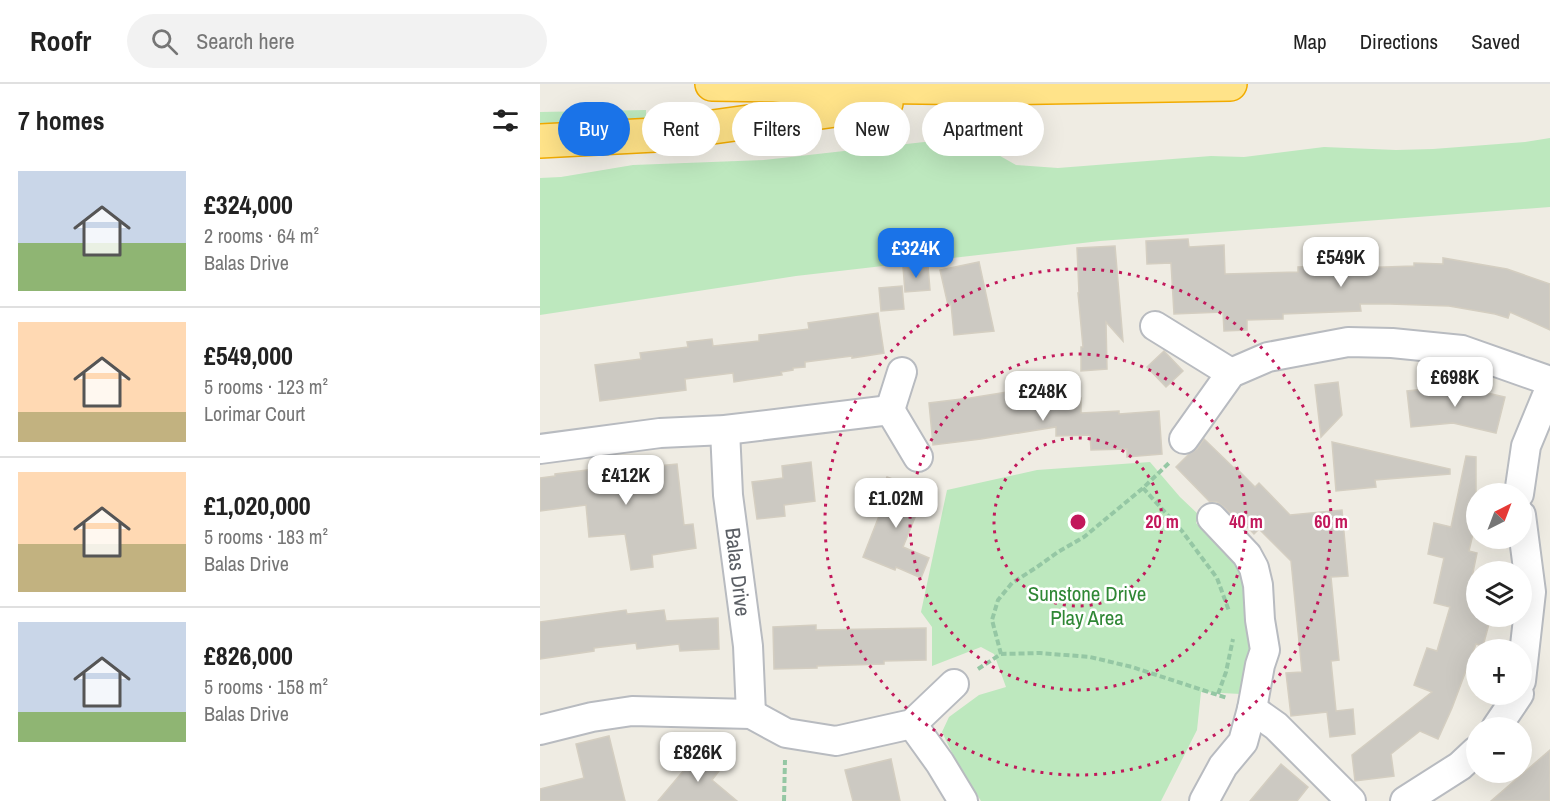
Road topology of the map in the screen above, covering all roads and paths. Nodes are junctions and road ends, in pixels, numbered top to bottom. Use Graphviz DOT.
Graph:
graph roads {
  1 [pos="712,84"];
  2 [pos="1230,84"];
  3 [pos="992,88"];
  4 [pos="540,141"];
  5 [pos="1155,326"];
  6 [pos="903,372"];
  7 [pos="1231,373"];
  8 [pos="1550,381"];
  9 [pos="1550,388"];
  10 [pos="890,410"];
  11 [pos="725,430"];
  12 [pos="1184,439"];
  13 [pos="540,449"];
  14 [pos="918,458"];
  15 [pos="1521,483"];
  16 [pos="1143,488"];
  17 [pos="1212,518"];
  18 [pos="1525,549"];
  19 [pos="1230,613"];
  20 [pos="1233,632"];
  21 [pos="1526,639"];
  22 [pos="1001,654"];
  23 [pos="954,684"];
  24 [pos="1218,694"];
  25 [pos="1252,709"];
  26 [pos="751,714"];
  27 [pos="912,724"];
  28 [pos="540,730"];
  29 [pos="786,733"];
  30 [pos="1466,760"];
  31 [pos="784,801"];
  32 [pos="963,801"];
  33 [pos="1204,801"];
  34 [pos="1351,801"];
  35 [pos="1405,801"];
  1 -- 3 [label="highway"];
  2 -- 3 [label="highway"];
  3 -- 4 [label="highway"];
  5 -- 7 [label="street"];
  6 -- 10 [label="street"];
  7 -- 8 [label="street"];
  7 -- 12 [label="street"];
  9 -- 15 [label="street"];
  10 -- 11 [label="street"];
  10 -- 14 [label="street"];
  11 -- 13 [label="street"];
  11 -- 26 [label="street, Balas Drive"];
  12 -- 16 [label="path"];
  16 -- 19 [label="path"];
  16 -- 22 [label="path"];
  17 -- 25 [label="street"];
  18 -- 21 [label="street"];
  20 -- 24 [label="path"];
  22 -- 23 [label="path"];
  22 -- 24 [label="path"];
  23 -- 27 [label="street"];
  24 -- 25 [label="path"];
  25 -- 33 [label="street"];
  25 -- 34 [label="street"];
  26 -- 28 [label="street"];
  26 -- 29 [label="street"];
  27 -- 29 [label="street"];
  27 -- 32 [label="street"];
  29 -- 31 [label="path"];
  30 -- 35 [label="street"];
}
